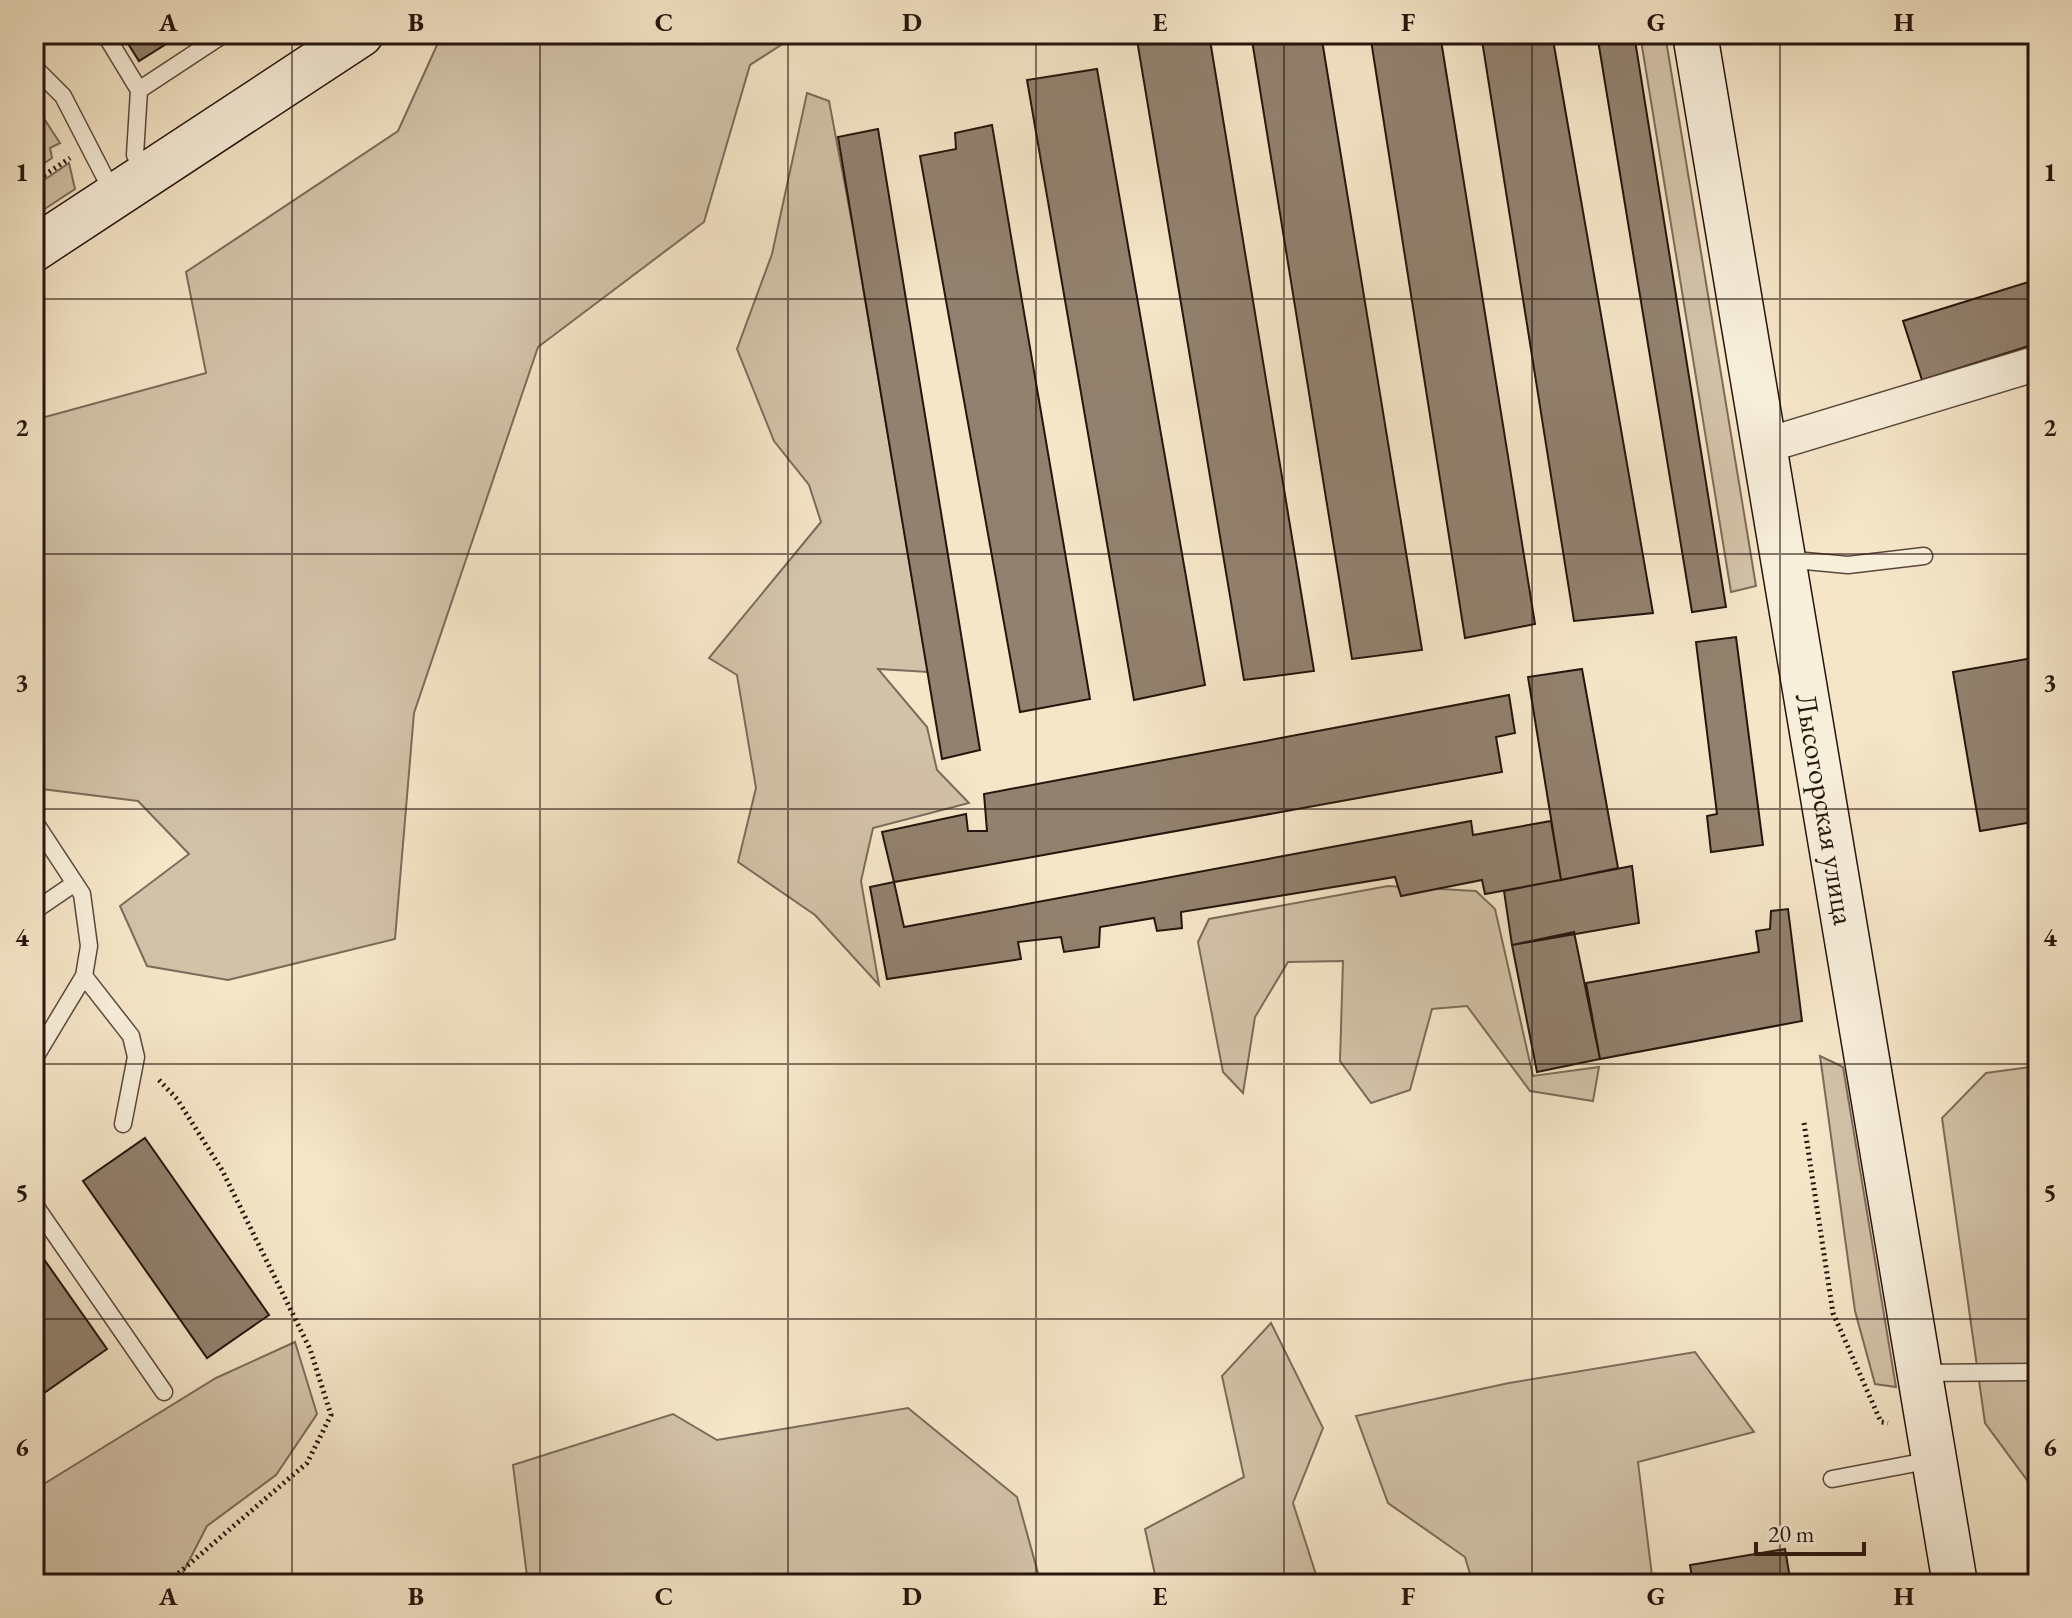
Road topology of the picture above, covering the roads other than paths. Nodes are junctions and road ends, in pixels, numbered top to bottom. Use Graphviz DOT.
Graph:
graph roads {
  1 [pos="105,34"];
  2 [pos="224,34"];
  3 [pos="361,34"];
  4 [pos="1695,34"];
  5 [pos="34,67"];
  6 [pos="139,90"];
  7 [pos="130,186"];
  8 [pos="34,249"];
  9 [pos="2038,363"];
  10 [pos="1764,446"];
  11 [pos="1924,556"];
  12 [pos="1783,559"];
  13 [pos="34,821"];
  14 [pos="75,883"];
  15 [pos="34,911"];
  16 [pos="84,976"];
  17 [pos="34,1059"];
  18 [pos="123,1124"];
  19 [pos="34,1204"];
  20 [pos="2038,1372"];
  21 [pos="1919,1373"];
  22 [pos="164,1392"];
  23 [pos="1934,1460"];
  24 [pos="1832,1479"];
  25 [pos="1955,1584"];
  1 -- 6 [label="lane"];
  2 -- 6 [label="lane"];
  3 -- 7 [label="street"];
  4 -- 10 [label="street, Лысогорская улица"];
  5 -- 7 [label="lane"];
  6 -- 7 [label="lane"];
  7 -- 8 [label="street"];
  9 -- 10 [label="street"];
  10 -- 12 [label="street, Лысогорская улица"];
  11 -- 12 [label="lane"];
  12 -- 21 [label="street, Лысогорская улица"];
  13 -- 14 [label="lane"];
  14 -- 15 [label="lane"];
  14 -- 16 [label="lane"];
  16 -- 17 [label="lane"];
  16 -- 18 [label="lane"];
  19 -- 22 [label="lane"];
  20 -- 21 [label="lane"];
  21 -- 23 [label="street, Лысогорская улица"];
  23 -- 24 [label="lane"];
  23 -- 25 [label="street, Лысогорская улица"];
}
